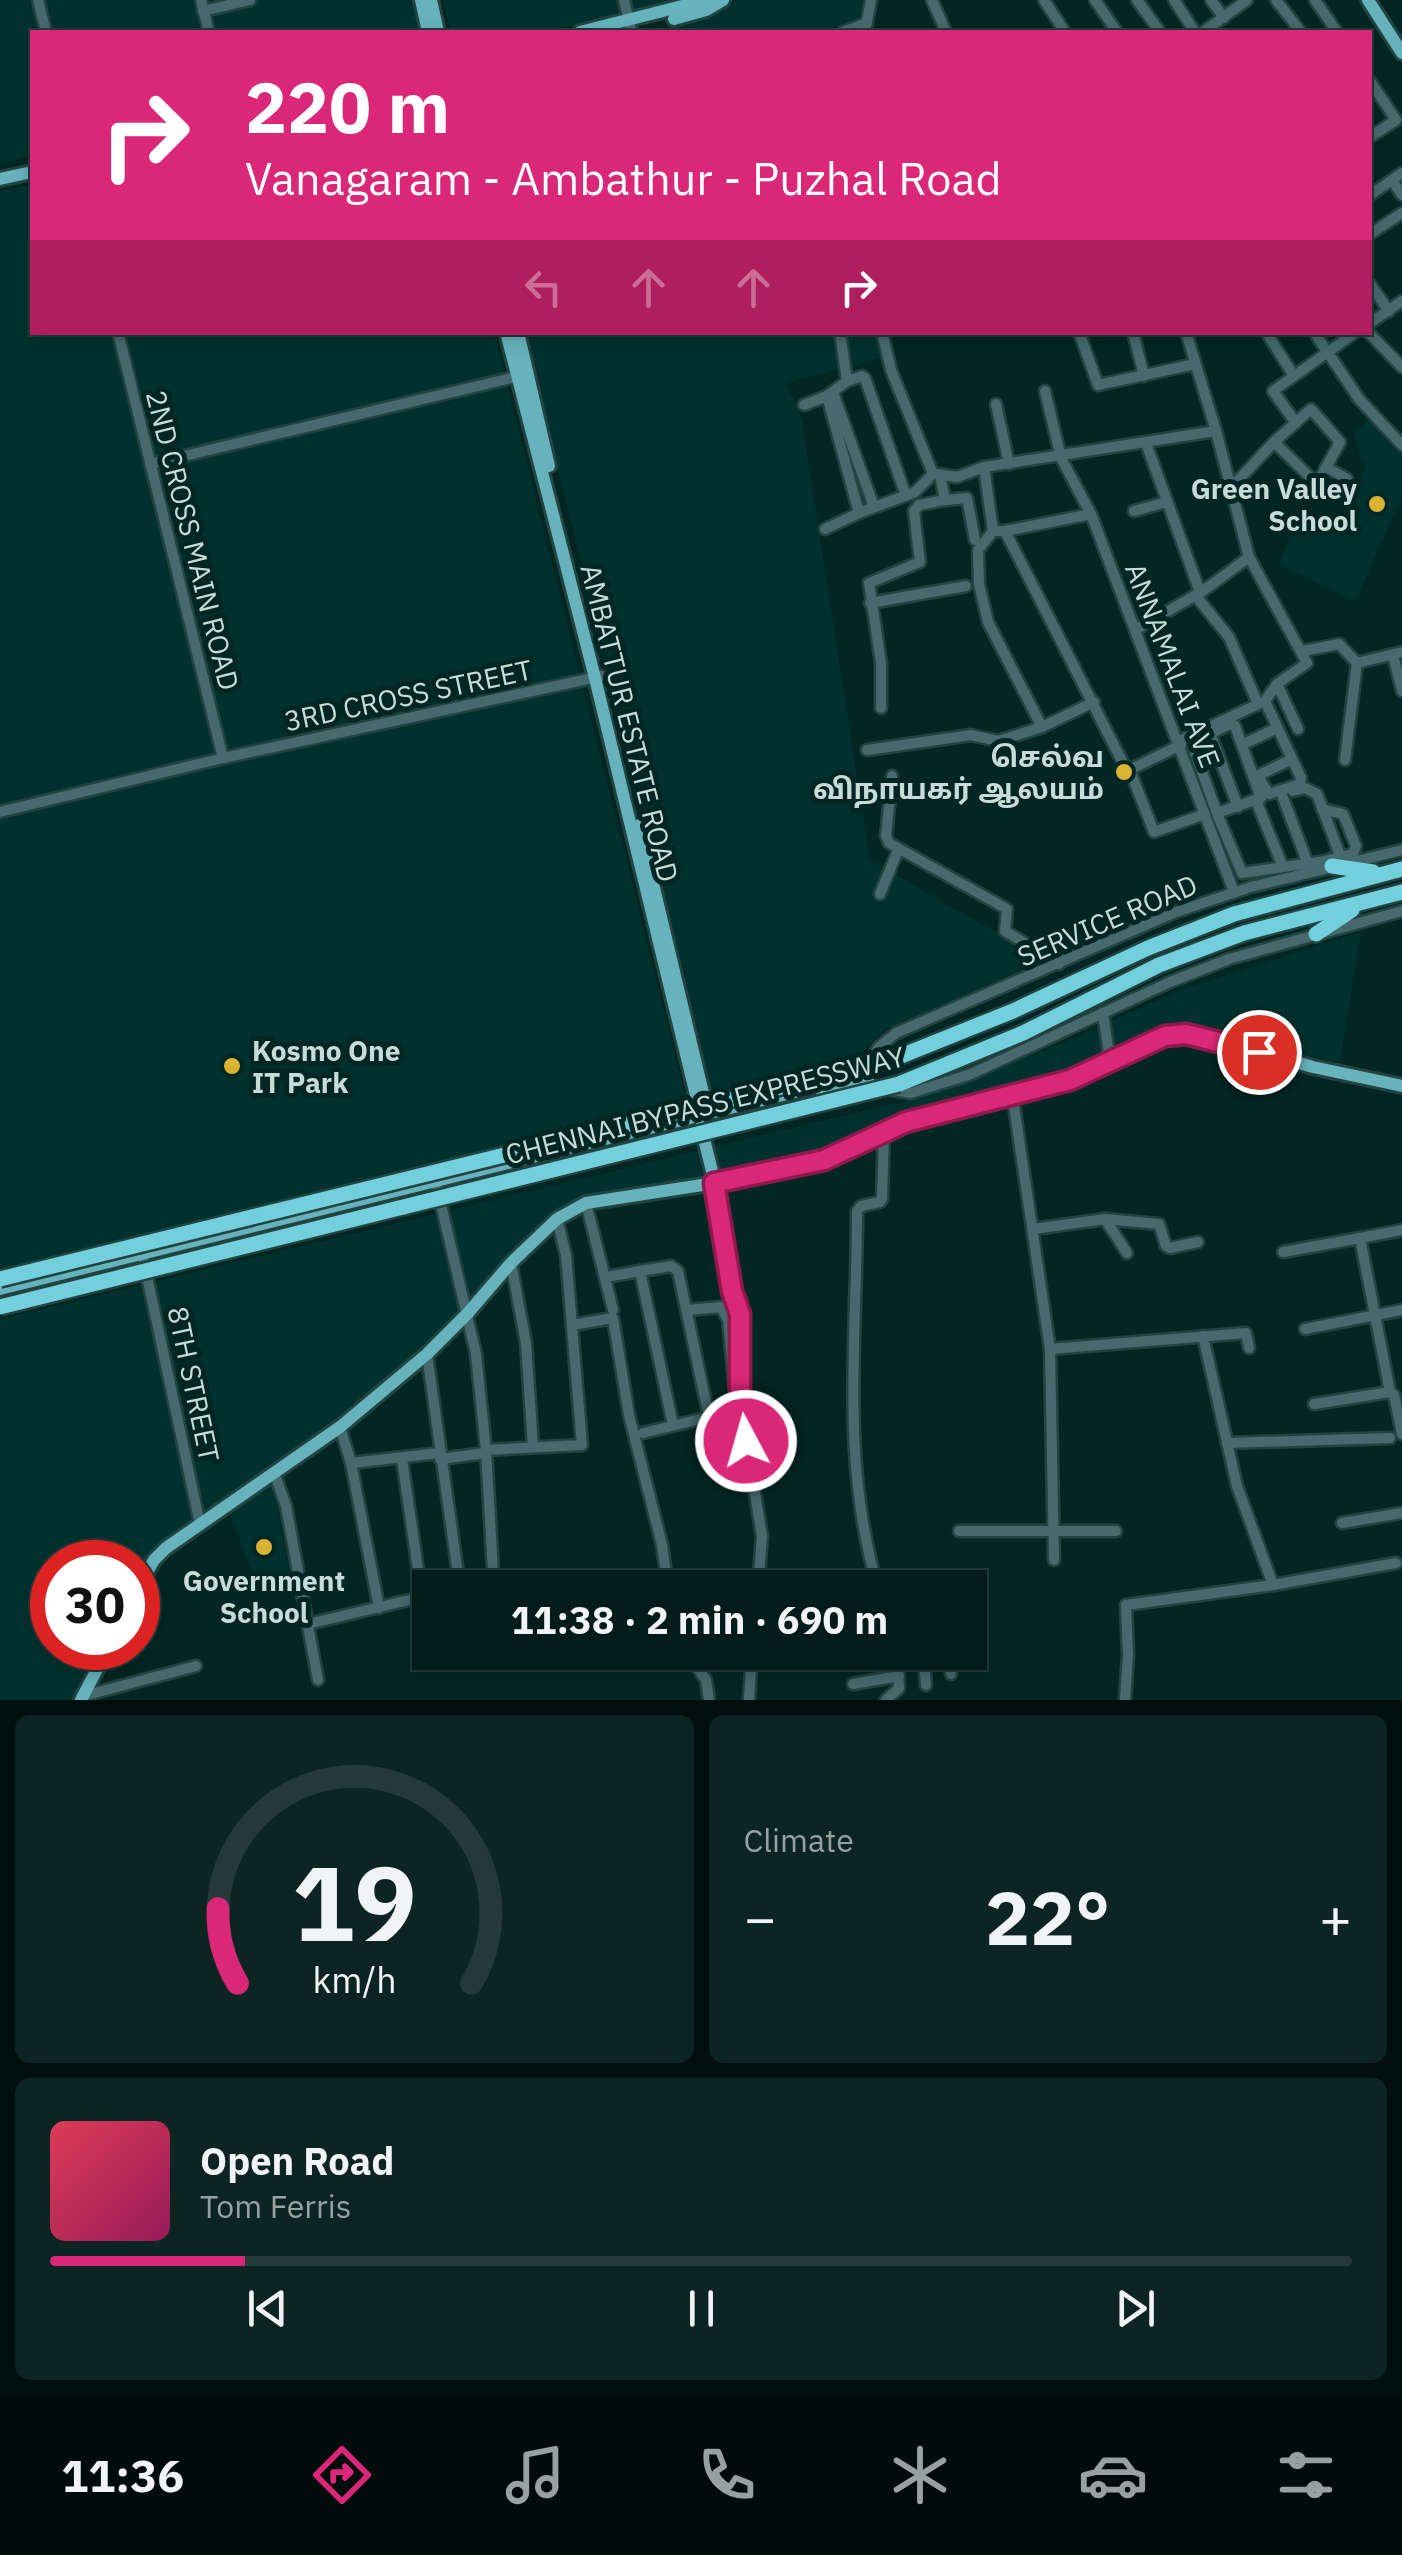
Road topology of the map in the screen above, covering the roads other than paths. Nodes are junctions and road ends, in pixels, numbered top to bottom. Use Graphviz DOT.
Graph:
graph roads {
  1 [pos="38,0"];
  2 [pos="250,0"];
  3 [pos="421,0"];
  4 [pos="432,0"];
  5 [pos="624,0"];
  6 [pos="706,0"];
  7 [pos="723,0"];
  8 [pos="871,0"];
  9 [pos="932,0"];
  10 [pos="1044,0"];
  11 [pos="1095,0"];
  12 [pos="1139,0"];
  13 [pos="1174,0"];
  14 [pos="1210,0"];
  15 [pos="1246,0"];
  16 [pos="1276,0"];
  17 [pos="1315,0"];
  18 [pos="1368,0"];
  19 [pos="1378,0"];
  20 [pos="202,5"];
  21 [pos="1224,18"];
  22 [pos="1389,24"];
  23 [pos="626,28"];
  24 [pos="866,28"];
  25 [pos="1334,29"];
  26 [pos="46,30"];
  27 [pos="208,30"];
  28 [pos="428,30"];
  29 [pos="438,30"];
  30 [pos="945,30"];
  31 [pos="1064,30"];
  32 [pos="1116,30"];
  33 [pos="1159,30"];
  34 [pos="1194,30"];
  35 [pos="1205,30"];
  36 [pos="1299,30"];
  37 [pos="1402,37"];
  38 [pos="1402,53"];
  39 [pos="1372,84"];
  40 [pos="1372,134"];
  41 [pos="30,172"];
  42 [pos="1397,177"];
  43 [pos="0,180"];
  44 [pos="1372,194"];
  45 [pos="1402,195"];
  46 [pos="1402,213"];
  47 [pos="1372,233"];
  48 [pos="1372,287"];
  49 [pos="1402,301"];
  50 [pos="1388,311"];
  51 [pos="1372,322"];
  52 [pos="119,335"];
  53 [pos="507,335"];
  54 [pos="518,335"];
  55 [pos="840,335"];
  56 [pos="883,335"];
  57 [pos="1080,335"];
  58 [pos="1134,335"];
  59 [pos="1187,335"];
  60 [pos="1268,335"];
  61 [pos="1316,335"];
  62 [pos="1352,335"];
  63 [pos="1371,335"];
  64 [pos="1326,352"];
  65 [pos="1195,364"];
  66 [pos="1402,366"];
  67 [pos="523,375"];
  68 [pos="1144,376"];
  69 [pos="1294,376"];
  70 [pos="848,381"];
  71 [pos="1045,392"];
  72 [pos="830,394"];
  73 [pos="996,404"];
  74 [pos="804,406"];
  75 [pos="1296,423"];
  76 [pos="1216,431"];
  77 [pos="1274,442"];
  78 [pos="1146,443"];
  79 [pos="1402,445"];
  80 [pos="1061,458"];
  81 [pos="150,464"];
  82 [pos="1009,464"];
  83 [pos="984,467"];
  84 [pos="1326,467"];
  85 [pos="937,474"];
  86 [pos="1347,479"];
  87 [pos="1230,488"];
  88 [pos="906,496"];
  89 [pos="945,500"];
  90 [pos="1167,502"];
  91 [pos="874,507"];
  92 [pos="1134,512"];
  93 [pos="859,513"];
  94 [pos="1090,514"];
  95 [pos="824,529"];
  96 [pos="999,531"];
  97 [pos="975,540"];
  98 [pos="1249,557"];
  99 [pos="966,586"];
  100 [pos="1197,594"];
  101 [pos="870,603"];
  102 [pos="1136,630"];
  103 [pos="1398,653"];
  104 [pos="1305,657"];
  105 [pos="1356,663"];
  106 [pos="598,677"];
  107 [pos="1277,684"];
  108 [pos="1402,690"];
  109 [pos="1094,702"];
  110 [pos="1263,704"];
  111 [pos="881,708"];
  112 [pos="1236,719"];
  113 [pos="1042,727"];
  114 [pos="1277,728"];
  115 [pos="1298,728"];
  116 [pos="1209,731"];
  117 [pos="1180,743"];
  118 [pos="1246,743"];
  119 [pos="867,750"];
  120 [pos="223,758"];
  121 [pos="1292,760"];
  122 [pos="1345,760"];
  123 [pos="1249,762"];
  124 [pos="1129,768"];
  125 [pos="1225,773"];
  126 [pos="1259,775"];
  127 [pos="892,776"];
  128 [pos="1205,782"];
  129 [pos="1282,795"];
  130 [pos="1257,803"];
  131 [pos="1238,807"];
  132 [pos="1322,810"];
  133 [pos="0,812"];
  134 [pos="1210,817"];
  135 [pos="898,850"];
  136 [pos="1402,850"];
  137 [pos="1337,862"];
  138 [pos="1308,864"];
  139 [pos="1283,867"];
  140 [pos="1402,869"];
  141 [pos="1242,873"];
  142 [pos="1385,873"];
  143 [pos="1228,876"];
  144 [pos="1234,892"];
  145 [pos="1402,892"];
  146 [pos="880,894"];
  147 [pos="1363,902"];
  148 [pos="1402,911"];
  149 [pos="1316,934"];
  150 [pos="1059,964"];
  151 [pos="1103,1013"];
  152 [pos="1110,1061"];
  153 [pos="868,1078"];
  154 [pos="1402,1086"];
  155 [pos="1012,1092"];
  156 [pos="706,1121"];
  157 [pos="884,1132"];
  158 [pos="714,1183"];
  159 [pos="437,1189"];
  160 [pos="586,1203"];
  161 [pos="558,1219"];
  162 [pos="1104,1220"];
  163 [pos="1033,1229"];
  164 [pos="1402,1230"];
  165 [pos="1360,1238"];
  166 [pos="1198,1242"];
  167 [pos="1283,1252"];
  168 [pos="1127,1253"];
  169 [pos="144,1259"];
  170 [pos="511,1263"];
  171 [pos="640,1270"];
  172 [pos="606,1277"];
  173 [pos="0,1278"];
  174 [pos="0,1289"];
  175 [pos="0,1304"];
  176 [pos="613,1310"];
  177 [pos="687,1310"];
  178 [pos="1402,1310"];
  179 [pos="468,1313"];
  180 [pos="1376,1315"];
  181 [pos="572,1325"];
  182 [pos="1305,1329"];
  183 [pos="1203,1336"];
  184 [pos="1250,1348"];
  185 [pos="1050,1350"];
  186 [pos="426,1354"];
  187 [pos="1395,1393"];
  188 [pos="1314,1404"];
  189 [pos="709,1417"];
  190 [pos="673,1425"];
  191 [pos="340,1427"];
  192 [pos="644,1433"];
  193 [pos="1396,1436"];
  194 [pos="1227,1443"];
  195 [pos="533,1446"];
  196 [pos="486,1451"];
  197 [pos="439,1456"];
  198 [pos="402,1459"];
  199 [pos="351,1463"];
  200 [pos="275,1475"];
  201 [pos="1402,1513"];
  202 [pos="1342,1523"];
  203 [pos="200,1524"];
  204 [pos="1054,1530"];
  205 [pos="959,1531"];
  206 [pos="1116,1531"];
  207 [pos="160,1555"];
  208 [pos="1054,1560"];
  209 [pos="1396,1563"];
  210 [pos="421,1570"];
  211 [pos="459,1570"];
  212 [pos="493,1570"];
  213 [pos="665,1570"];
  214 [pos="759,1570"];
  215 [pos="874,1570"];
  216 [pos="1274,1584"];
  217 [pos="412,1600"];
  218 [pos="379,1608"];
  219 [pos="308,1624"];
  220 [pos="196,1666"];
  221 [pos="97,1670"];
  222 [pos="699,1670"];
  223 [pos="750,1670"];
  224 [pos="899,1670"];
  225 [pos="924,1670"];
  226 [pos="950,1670"];
  227 [pos="950,1674"];
  228 [pos="899,1676"];
  229 [pos="318,1680"];
  230 [pos="853,1684"];
  231 [pos="926,1685"];
  232 [pos="82,1698"];
  233 [pos="709,1700"];
  234 [pos="748,1700"];
  235 [pos="886,1700"];
  236 [pos="1125,1700"];
  1 -- 26 [label="street"];
  2 -- 20 [label="street"];
  3 -- 28 [label="main road"];
  4 -- 29 [label="main road"];
  5 -- 23 [label="street"];
  6 -- 23 [label="main road"];
  7 -- 23 [label="main road"];
  8 -- 24 [label="street"];
  9 -- 30 [label="street"];
  10 -- 31 [label="street"];
  11 -- 32 [label="street"];
  12 -- 33 [label="street"];
  13 -- 34 [label="street"];
  14 -- 21 [label="street"];
  15 -- 21 [label="street"];
  16 -- 36 [label="street"];
  17 -- 25 [label="street"];
  18 -- 22 [label="main road"];
  19 -- 22 [label="main road"];
  20 -- 27 [label="street"];
  21 -- 35 [label="street"];
  22 -- 37 [label="main road"];
  22 -- 38 [label="main road"];
  39 -- 40 [label="street"];
  41 -- 43 [label="main road"];
  42 -- 44 [label="street"];
  42 -- 45 [label="street"];
  46 -- 47 [label="street"];
  48 -- 50 [label="street"];
  49 -- 50 [label="street"];
  50 -- 51 [label="street"];
  52 -- 81 [label="street, 2ND CROSS MAIN ROAD"];
  53 -- 67 [label="main road, AMBATTUR ESTATE ROAD"];
  54 -- 67 [label="main road, AMBATTUR ESTATE ROAD"];
  55 -- 70 [label="street"];
  56 -- 85 [label="street"];
  57 -- 68 [label="street"];
  58 -- 68 [label="street"];
  59 -- 65 [label="street"];
  60 -- 69 [label="street"];
  61 -- 64 [label="street"];
  62 -- 64 [label="street"];
  63 -- 66 [label="street"];
  64 -- 69 [label="street"];
  64 -- 79 [label="street"];
  65 -- 68 [label="street"];
  65 -- 76 [label="street"];
  67 -- 81 [label="street"];
  67 -- 106 [label="main road, AMBATTUR ESTATE ROAD"];
  69 -- 75 [label="street"];
  70 -- 72 [label="street"];
  70 -- 88 [label="street"];
  71 -- 80 [label="street, ANNAMALAI AVE"];
  72 -- 74 [label="street"];
  72 -- 91 [label="street"];
  72 -- 93 [label="street"];
  73 -- 82 [label="street"];
  75 -- 77 [label="street"];
  75 -- 84 [label="street"];
  76 -- 78 [label="street"];
  76 -- 87 [label="street"];
  77 -- 84 [label="street"];
  77 -- 87 [label="street"];
  78 -- 80 [label="street"];
  78 -- 90 [label="street"];
  80 -- 82 [label="street"];
  80 -- 94 [label="street, ANNAMALAI AVE"];
  81 -- 120 [label="street, 2ND CROSS MAIN ROAD"];
  82 -- 83 [label="street"];
  83 -- 85 [label="street"];
  83 -- 96 [label="street"];
  84 -- 86 [label="street"];
  85 -- 88 [label="street"];
  85 -- 89 [label="street"];
  87 -- 98 [label="street"];
  88 -- 91 [label="street"];
  89 -- 97 [label="street"];
  89 -- 101 [label="street"];
  90 -- 92 [label="street"];
  90 -- 100 [label="street"];
  91 -- 93 [label="street"];
  93 -- 95 [label="street"];
  94 -- 96 [label="street"];
  94 -- 102 [label="street, ANNAMALAI AVE"];
  96 -- 109 [label="street"];
  96 -- 113 [label="street"];
  98 -- 100 [label="street"];
  98 -- 104 [label="street"];
  99 -- 101 [label="street"];
  100 -- 102 [label="street"];
  100 -- 110 [label="street"];
  101 -- 111 [label="street"];
  102 -- 117 [label="street, ANNAMALAI AVE"];
  103 -- 105 [label="street"];
  103 -- 108 [label="street"];
  104 -- 105 [label="street"];
  104 -- 107 [label="street"];
  105 -- 122 [label="street"];
  106 -- 120 [label="street, 3RD CROSS STREET"];
  106 -- 156 [label="main road, AMBATTUR ESTATE ROAD"];
  107 -- 110 [label="street"];
  107 -- 115 [label="street"];
  109 -- 113 [label="street"];
  109 -- 124 [label="street"];
  110 -- 112 [label="street"];
  110 -- 114 [label="street"];
  112 -- 116 [label="street"];
  112 -- 118 [label="street"];
  113 -- 119 [label="street"];
  114 -- 118 [label="street"];
  114 -- 121 [label="street"];
  116 -- 117 [label="street"];
  116 -- 123 [label="street"];
  116 -- 125 [label="street"];
  116 -- 128 [label="street"];
  117 -- 124 [label="street"];
  117 -- 134 [label="street, ANNAMALAI AVE"];
  118 -- 126 [label="street"];
  120 -- 133 [label="street, 3RD CROSS STREET"];
  121 -- 126 [label="street"];
  121 -- 126 [label="street"];
  123 -- 125 [label="street"];
  123 -- 131 [label="street"];
  124 -- 134 [label="street"];
  125 -- 128 [label="street"];
  125 -- 131 [label="street"];
  127 -- 135 [label="street"];
  128 -- 131 [label="street"];
  129 -- 130 [label="street"];
  129 -- 132 [label="street"];
  129 -- 138 [label="street"];
  130 -- 134 [label="street"];
  130 -- 139 [label="street"];
  132 -- 137 [label="street"];
  132 -- 137 [label="street"];
  134 -- 141 [label="street"];
  134 -- 143 [label="street, ANNAMALAI AVE"];
  135 -- 146 [label="street"];
  135 -- 150 [label="street"];
  136 -- 137 [label="street, SERVICE ROAD"];
  137 -- 138 [label="street"];
  137 -- 142 [label="highway"];
  137 -- 144 [label="street, SERVICE ROAD"];
  138 -- 139 [label="street"];
  139 -- 141 [label="street"];
  140 -- 142 [label="highway, CHENNAI BYPASS EXPRESSWAY"];
  141 -- 143 [label="street"];
  142 -- 173 [label="highway, CHENNAI BYPASS EXPRESSWAY, bridge"];
  143 -- 144 [label="street, ANNAMALAI AVE"];
  144 -- 150 [label="street, SERVICE ROAD"];
  145 -- 147 [label="highway, CHENNAI BYPASS EXPRESSWAY"];
  147 -- 149 [label="highway"];
  147 -- 175 [label="highway, CHENNAI BYPASS EXPRESSWAY, bridge"];
  148 -- 149 [label="street"];
  149 -- 151 [label="street"];
  150 -- 153 [label="street, SERVICE ROAD"];
  151 -- 152 [label="street"];
  151 -- 153 [label="street"];
  152 -- 154 [label="main road"];
  152 -- 155 [label="main road"];
  153 -- 156 [label="main road"];
  155 -- 157 [label="main road"];
  155 -- 163 [label="street"];
  156 -- 158 [label="main road, AMBATTUR ESTATE ROAD"];
  156 -- 159 [label="main road"];
  157 -- 158 [label="main road"];
  157 -- 215 [label="street"];
  158 -- 160 [label="main road"];
  158 -- 214 [label="street"];
  159 -- 169 [label="main road"];
  159 -- 179 [label="street"];
  160 -- 161 [label="main road"];
  160 -- 172 [label="street"];
  161 -- 170 [label="main road"];
  161 -- 181 [label="street"];
  162 -- 163 [label="street"];
  162 -- 166 [label="street"];
  162 -- 168 [label="street"];
  163 -- 185 [label="street"];
  164 -- 165 [label="street"];
  165 -- 167 [label="street"];
  165 -- 180 [label="street"];
  169 -- 174 [label="main road"];
  169 -- 175 [label="main road"];
  169 -- 203 [label="street, 8TH STREET"];
  170 -- 179 [label="main road"];
  170 -- 195 [label="street"];
  171 -- 172 [label="street"];
  171 -- 177 [label="street"];
  171 -- 190 [label="street"];
  172 -- 176 [label="street"];
  177 -- 189 [label="street"];
  177 -- 189 [label="street"];
  178 -- 180 [label="street"];
  179 -- 186 [label="main road"];
  179 -- 196 [label="street"];
  180 -- 182 [label="street"];
  180 -- 187 [label="street"];
  181 -- 195 [label="street"];
  181 -- 213 [label="street"];
  183 -- 184 [label="street"];
  183 -- 185 [label="street"];
  183 -- 194 [label="street"];
  185 -- 204 [label="street"];
  186 -- 191 [label="main road"];
  186 -- 197 [label="street"];
  187 -- 188 [label="street"];
  187 -- 193 [label="street"];
  189 -- 190 [label="street"];
  190 -- 192 [label="street"];
  191 -- 199 [label="street"];
  191 -- 200 [label="main road"];
  193 -- 194 [label="street"];
  194 -- 216 [label="street"];
  195 -- 196 [label="street"];
  196 -- 197 [label="street"];
  196 -- 212 [label="street"];
  197 -- 198 [label="street"];
  197 -- 211 [label="street"];
  198 -- 199 [label="street"];
  198 -- 210 [label="street"];
  199 -- 218 [label="street"];
  200 -- 203 [label="main road"];
  200 -- 219 [label="street"];
  201 -- 202 [label="street"];
  203 -- 207 [label="main road"];
  204 -- 205 [label="street"];
  204 -- 206 [label="street"];
  204 -- 208 [label="street"];
  209 -- 216 [label="street"];
  216 -- 236 [label="street"];
  217 -- 218 [label="street"];
  218 -- 219 [label="street"];
  219 -- 229 [label="street"];
  220 -- 232 [label="street"];
  221 -- 232 [label="main road"];
  222 -- 233 [label="street"];
  223 -- 234 [label="street"];
  224 -- 228 [label="street"];
  225 -- 231 [label="street"];
  226 -- 227 [label="street"];
  228 -- 230 [label="street"];
  228 -- 235 [label="street"];
}
